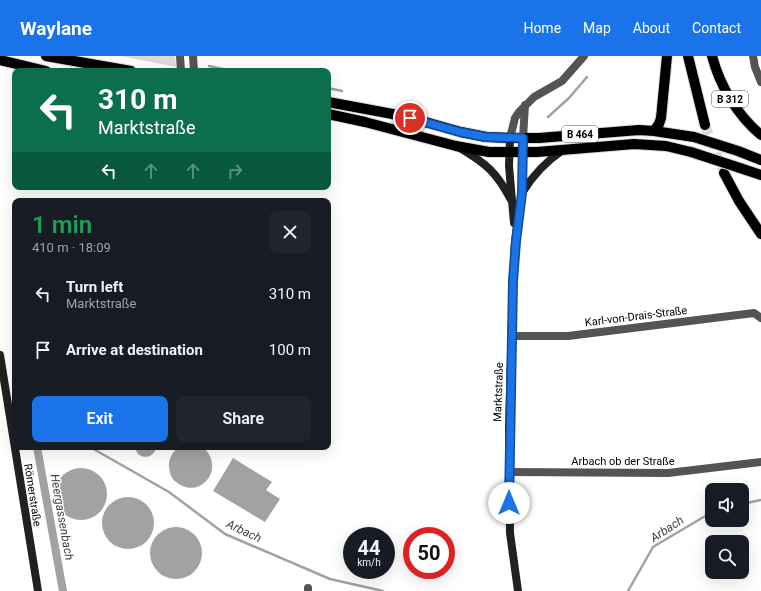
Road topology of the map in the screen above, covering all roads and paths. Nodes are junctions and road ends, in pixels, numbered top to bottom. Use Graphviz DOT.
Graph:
graph roads {
  1 [pos="46,56"];
  2 [pos="180,56"];
  3 [pos="193,56"];
  4 [pos="584,56"];
  5 [pos="668,56"];
  6 [pos="688,56"];
  7 [pos="692,56"];
  8 [pos="712,56"];
  9 [pos="753,56"];
  10 [pos="0,60"];
  11 [pos="33,68"];
  12 [pos="114,68"];
  13 [pos="181,68"];
  14 [pos="194,68"];
  15 [pos="692,73"];
  16 [pos="761,82"];
  17 [pos="331,102"];
  18 [pos="525,106"];
  19 [pos="331,115"];
  20 [pos="705,125"];
  21 [pos="654,131"];
  22 [pos="761,135"];
  23 [pos="510,138"];
  24 [pos="523,138"];
  25 [pos="456,146"];
  26 [pos="563,150"];
  27 [pos="509,153"];
  28 [pos="522,153"];
  29 [pos="761,160"];
  30 [pos="724,173"];
  31 [pos="761,175"];
  32 [pos="522,193"];
  33 [pos="513,204"];
  34 [pos="761,234"];
  35 [pos="516,241"];
  36 [pos="761,318"];
  37 [pos="512,336"];
  38 [pos="0,355"];
  39 [pos="12,430"];
  40 [pos="15,450"];
  41 [pos="761,462"];
  42 [pos="509,472"];
  43 [pos="38,591"];
  44 [pos="518,591"];
  1 -- 12 [label="main road"];
  2 -- 13 [label="street"];
  3 -- 14 [label="street"];
  4 -- 18 [label="street"];
  5 -- 21 [label="main road"];
  6 -- 15 [label="main road, B 312"];
  7 -- 15 [label="main road, B 312"];
  8 -- 22 [label="main road, B 312"];
  9 -- 16 [label="street"];
  10 -- 11 [label="main road"];
  15 -- 20 [label="main road, B 312"];
  17 -- 23 [label="main road, B 464"];
  18 -- 23 [label="street"];
  18 -- 24 [label="street"];
  19 -- 25 [label="main road, B 464"];
  21 -- 24 [label="main road, B 464"];
  21 -- 29 [label="main road, B 464, bridge"];
  23 -- 24 [label="main road, B 464"];
  23 -- 27 [label="main road, Marktstraße"];
  24 -- 28 [label="main road, Marktstraße"];
  25 -- 27 [label="main road, B 464"];
  25 -- 33 [label="main road"];
  26 -- 28 [label="main road, B 464"];
  26 -- 31 [label="main road, B 464, bridge"];
  26 -- 32 [label="main road"];
  27 -- 28 [label="main road, B 464"];
  27 -- 33 [label="main road, Marktstraße"];
  28 -- 32 [label="main road, Marktstraße"];
  30 -- 34 [label="main road"];
  32 -- 35 [label="main road, Marktstraße"];
  33 -- 35 [label="main road, Marktstraße"];
  35 -- 37 [label="main road, Marktstraße"];
  36 -- 37 [label="street, Karl-von-Drais-Straße"];
  37 -- 42 [label="main road, Marktstraße"];
  38 -- 39 [label="main road, Römerstraße"];
  40 -- 43 [label="main road, Römerstraße"];
  41 -- 42 [label="street, Arbach ob der Straße"];
  42 -- 44 [label="main road, Marktstraße"];
}
